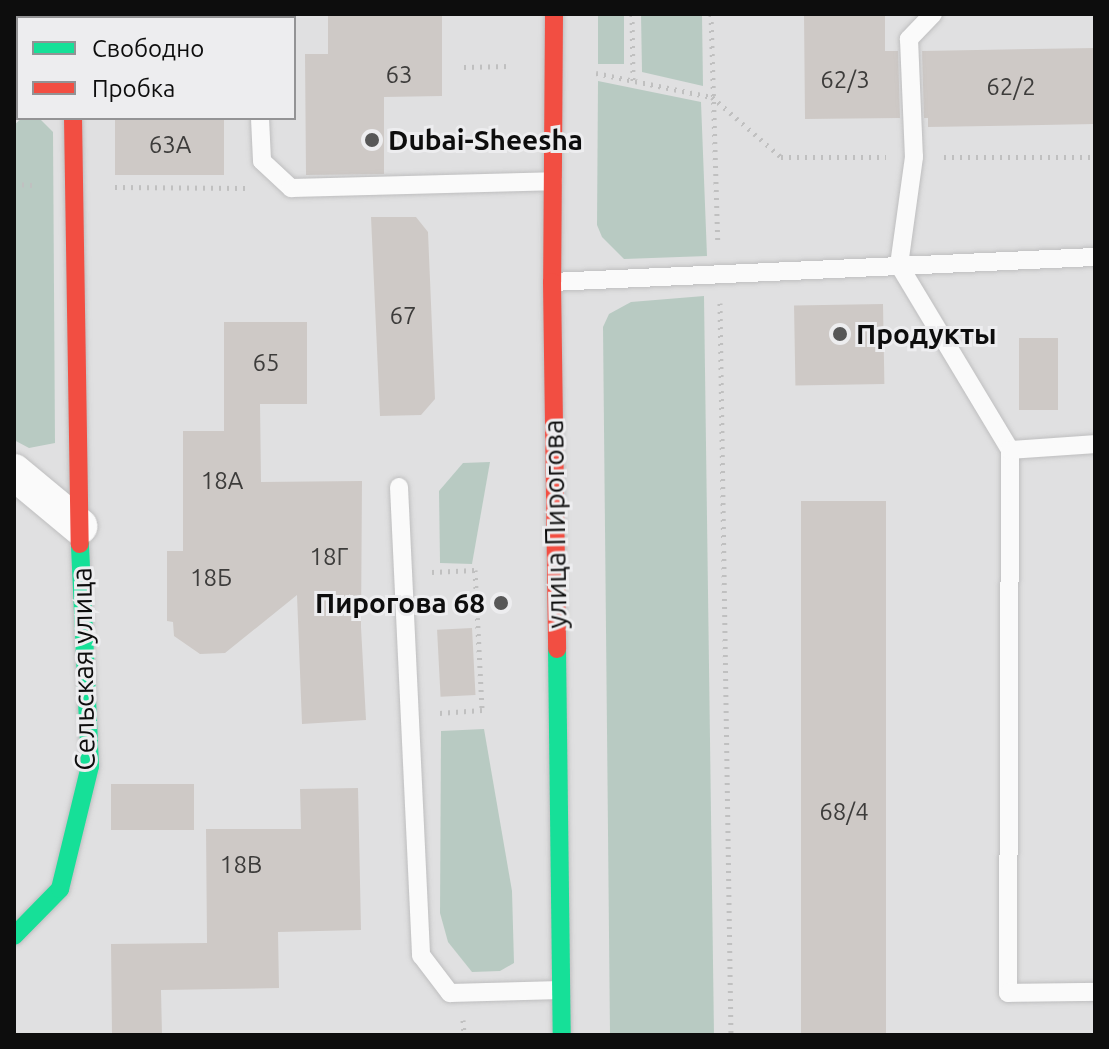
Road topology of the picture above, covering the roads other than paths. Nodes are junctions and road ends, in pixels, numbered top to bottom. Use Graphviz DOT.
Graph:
graph roads {
  1 [pos="554,14"];
  2 [pos="933,14"];
  3 [pos="73,120"];
  4 [pos="260,120"];
  5 [pos="553,181"];
  6 [pos="1095,257"];
  7 [pos="899,265"];
  8 [pos="552,282"];
  9 [pos="1095,444"];
  10 [pos="1010,450"];
  11 [pos="14,472"];
  12 [pos="399,487"];
  13 [pos="79,526"];
  14 [pos="14,936"];
  15 [pos="561,990"];
  16 [pos="1095,992"];
  17 [pos="562,1035"];
  1 -- 5 [label="main road, улица Пирогова"];
  2 -- 7 [label="lane"];
  3 -- 13 [label="main road, Сельская улица"];
  4 -- 5 [label="lane"];
  5 -- 8 [label="main road, улица Пирогова"];
  6 -- 7 [label="lane"];
  7 -- 8 [label="lane"];
  7 -- 10 [label="lane"];
  8 -- 15 [label="main road, улица Пирогова"];
  9 -- 10 [label="lane"];
  10 -- 16 [label="lane"];
  11 -- 13 [label="street, Сельская улица"];
  12 -- 15 [label="lane"];
  13 -- 14 [label="main road, Сельская улица"];
  15 -- 17 [label="main road, улица Пирогова"];
}
